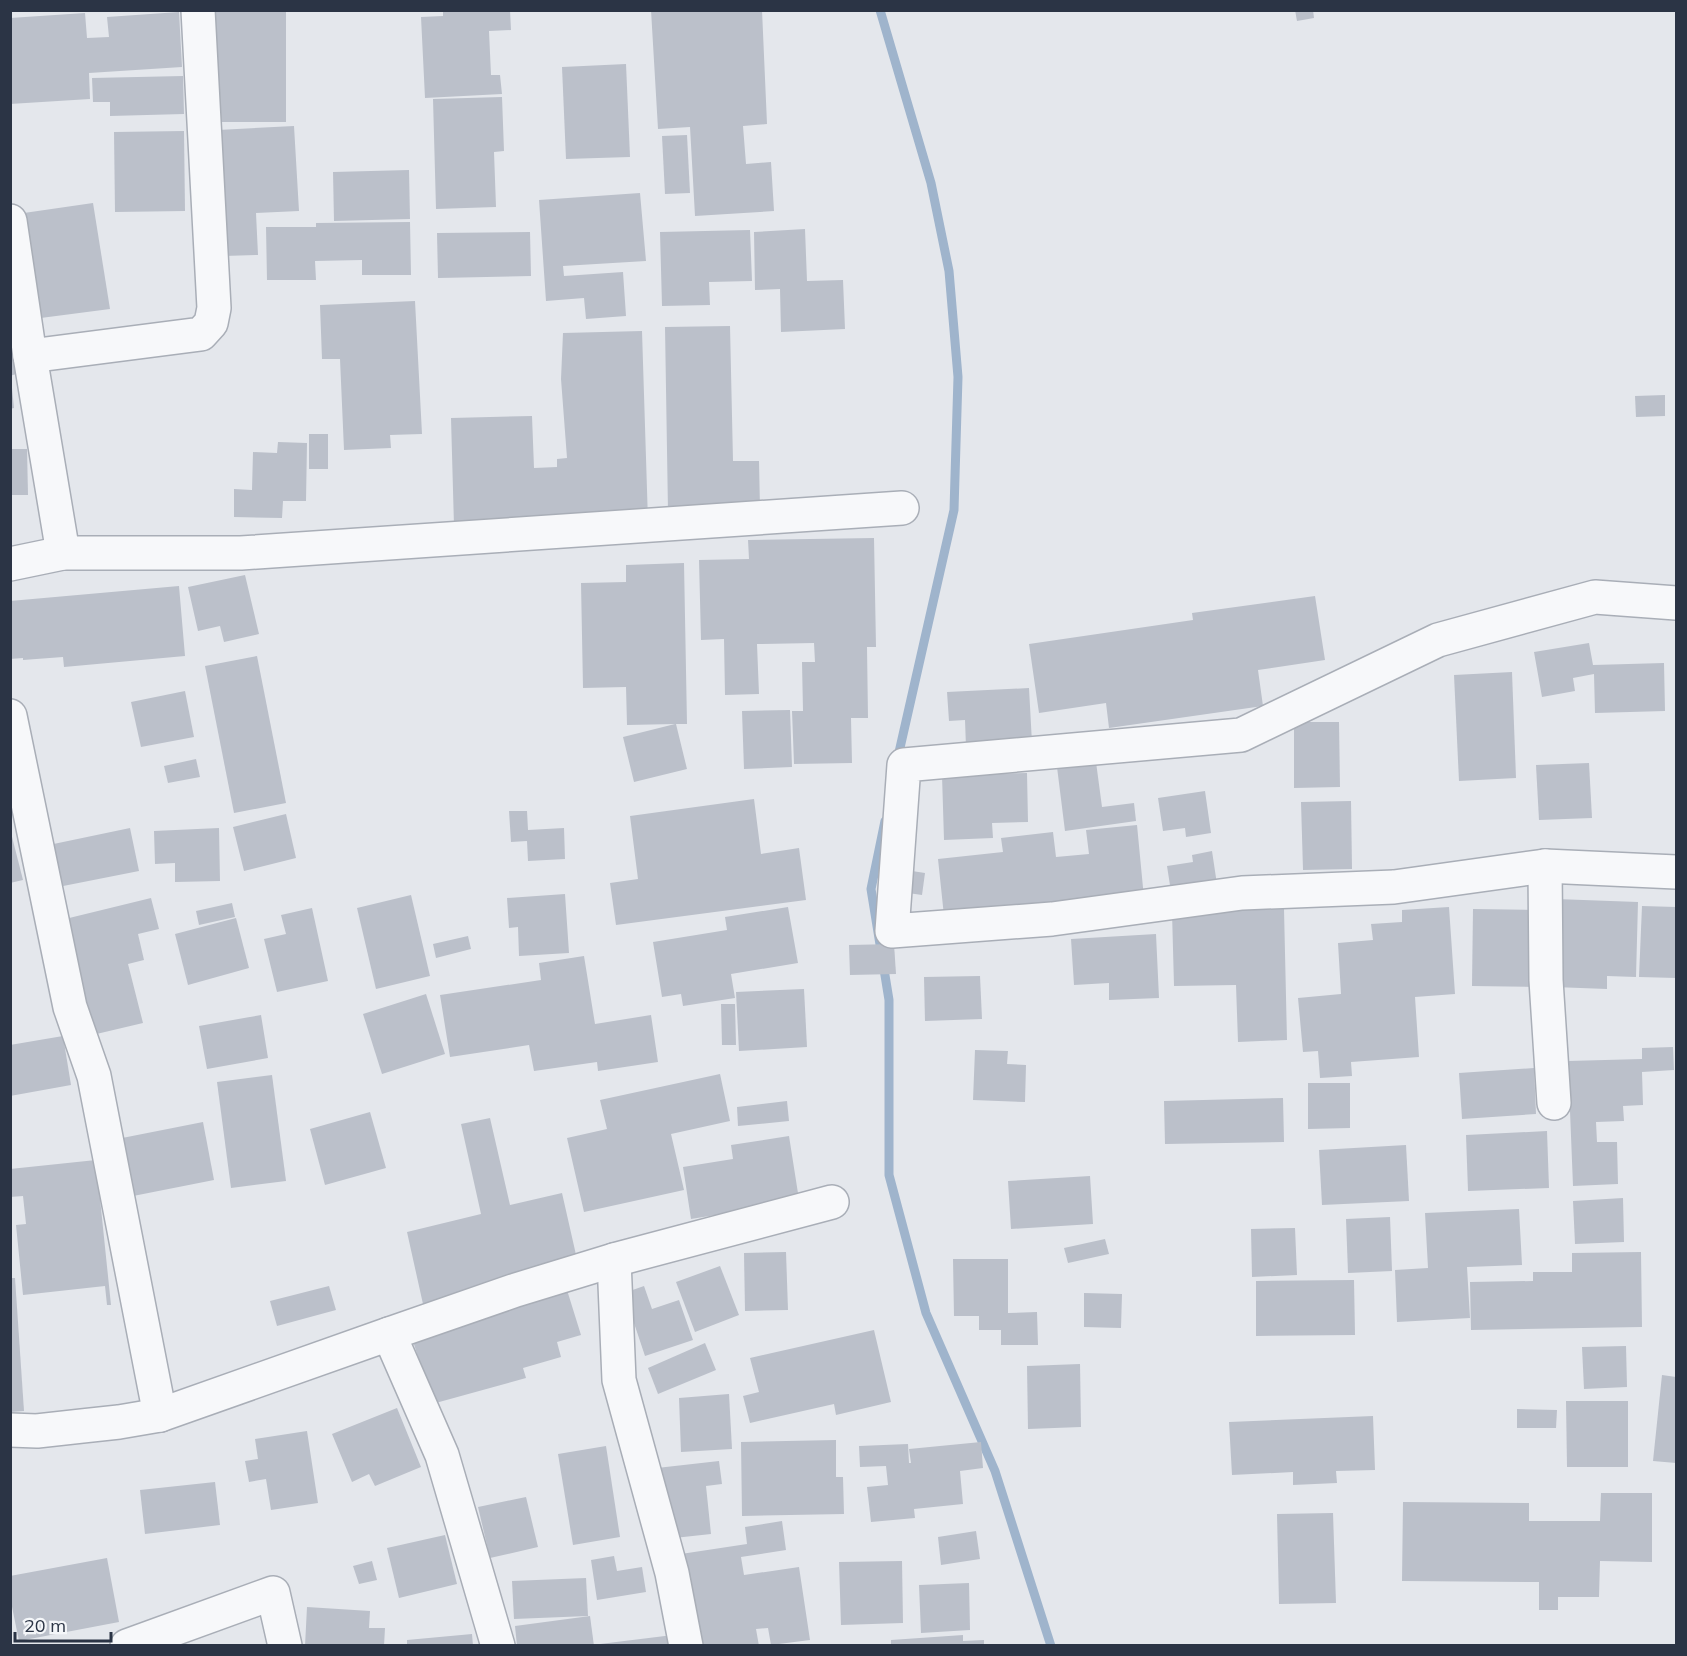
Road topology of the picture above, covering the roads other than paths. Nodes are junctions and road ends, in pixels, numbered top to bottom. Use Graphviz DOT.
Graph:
graph roads {
  1 [pos="198,10"];
  2 [pos="10,221"];
  3 [pos="30,356"];
  4 [pos="902,508"];
  5 [pos="63,553"];
  6 [pos="10,564"];
  7 [pos="1677,603"];
  8 [pos="10,716"];
  9 [pos="1545,866"];
  10 [pos="1677,872"];
  11 [pos="1554,1103"];
  12 [pos="832,1202"];
  13 [pos="614,1260"];
  14 [pos="389,1334"];
  15 [pos="159,1415"];
  16 [pos="10,1430"];
  17 [pos="127,1646"];
  18 [pos="285,1646"];
  19 [pos="498,1646"];
  20 [pos="686,1646"];
  1 -- 3 [label="street"];
  2 -- 3 [label="street"];
  3 -- 5 [label="street"];
  4 -- 5 [label="street"];
  5 -- 6 [label="street"];
  7 -- 9 [label="street"];
  8 -- 15 [label="street"];
  9 -- 10 [label="street"];
  9 -- 11 [label="street"];
  12 -- 13 [label="street"];
  13 -- 14 [label="street"];
  13 -- 20 [label="street"];
  14 -- 15 [label="street"];
  14 -- 19 [label="street"];
  15 -- 16 [label="street"];
  17 -- 18 [label="street"];
}
